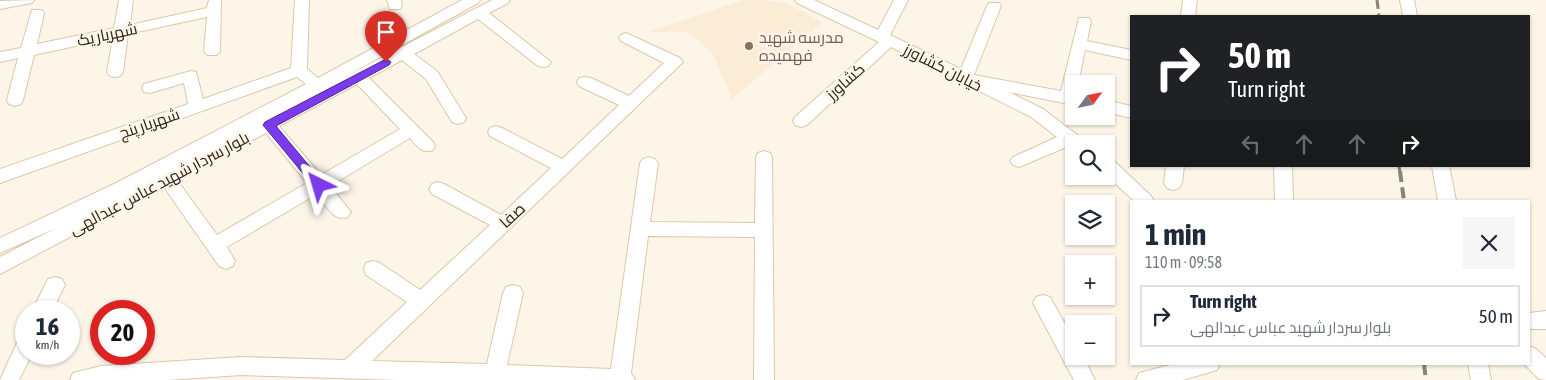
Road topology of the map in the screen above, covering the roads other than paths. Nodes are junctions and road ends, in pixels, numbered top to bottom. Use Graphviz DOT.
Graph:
graph roads {
  1 [pos="27,0"];
  2 [pos="126,0"];
  3 [pos="302,0"];
  4 [pos="504,0"];
  5 [pos="802,0"];
  6 [pos="901,0"];
  7 [pos="1190,0"];
  8 [pos="1407,0"];
  9 [pos="215,5"];
  10 [pos="0,6"];
  11 [pos="476,6"];
  12 [pos="994,6"];
  13 [pos="36,13"];
  14 [pos="1188,15"];
  15 [pos="1410,15"];
  16 [pos="1084,20"];
  17 [pos="121,31"];
  18 [pos="626,38"];
  19 [pos="886,39"];
  20 [pos="1079,44"];
  21 [pos="27,51"];
  22 [pos="212,51"];
  23 [pos="403,53"];
  24 [pos="1130,55"];
  25 [pos="0,57"];
  26 [pos="543,62"];
  27 [pos="299,71"];
  28 [pos="115,72"];
  29 [pos="1074,75"];
  30 [pos="359,77"];
  31 [pos="965,79"];
  32 [pos="585,82"];
  33 [pos="317,85"];
  34 [pos="150,88"];
  35 [pos="1065,97"];
  36 [pos="15,100"];
  37 [pos="631,104"];
  38 [pos="196,107"];
  39 [pos="1115,108"];
  40 [pos="1130,112"];
  41 [pos="458,118"];
  42 [pos="801,121"];
  43 [pos="269,125"];
  44 [pos="411,130"];
  45 [pos="496,132"];
  46 [pos="1066,135"];
  47 [pos="1065,144"];
  48 [pos="427,146"];
  49 [pos="764,156"];
  50 [pos="1019,161"];
  51 [pos="649,163"];
  52 [pos="563,167"];
  53 [pos="1283,167"];
  54 [pos="1440,167"];
  55 [pos="1115,173"];
  56 [pos="0,176"];
  57 [pos="167,178"];
  58 [pos="319,185"];
  59 [pos="438,189"];
  60 [pos="1144,200"];
  61 [pos="1284,200"];
  62 [pos="1447,200"];
  63 [pos="342,212"];
  64 [pos="503,224"];
  65 [pos="640,229"];
  66 [pos="764,230"];
  67 [pos="215,245"];
  68 [pos="0,246"];
  69 [pos="226,261"];
  70 [pos="0,266"];
  71 [pos="373,270"];
  72 [pos="55,285"];
  73 [pos="514,293"];
  74 [pos="48,300"];
  75 [pos="421,301"];
  76 [pos="1043,303"];
  77 [pos="1546,320"];
  78 [pos="1530,321"];
  79 [pos="1530,356"];
  80 [pos="16,365"];
  81 [pos="1206,365"];
  82 [pos="1478,365"];
  83 [pos="348,369"];
  84 [pos="1546,372"];
  85 [pos="318,374"];
  86 [pos="494,374"];
  87 [pos="129,377"];
  88 [pos="557,378"];
  89 [pos="9,380"];
  90 [pos="80,380"];
  91 [pos="620,380"];
  92 [pos="625,380"];
  93 [pos="764,380"];
  94 [pos="1085,380"];
  95 [pos="1146,380"];
  96 [pos="1481,380"];
  1 -- 10 [label="street"];
  2 -- 17 [label="street"];
  3 -- 27 [label="street"];
  4 -- 11 [label="street, بلوار سردار شهید عباس عبدالهی"];
  5 -- 19 [label="street, خیابان کشاورز"];
  6 -- 19 [label="street"];
  7 -- 14 [label="street"];
  8 -- 15 [label="street"];
  9 -- 17 [label="street, شهریار یک"];
  9 -- 22 [label="street"];
  11 -- 23 [label="street, بلوار سردار شهید عباس عبدالهی"];
  11 -- 26 [label="street"];
  11 -- 33 [label="street, بلوار سردار شهید عباس عبدالهی"];
  12 -- 31 [label="street"];
  13 -- 21 [label="street"];
  16 -- 20 [label="street"];
  17 -- 21 [label="street, شهریار یک"];
  17 -- 28 [label="street"];
  18 -- 37 [label="street, صفا"];
  19 -- 31 [label="street, خیابان کشاورز"];
  19 -- 42 [label="street, کشاورز"];
  20 -- 24 [label="street"];
  20 -- 29 [label="street"];
  21 -- 25 [label="street, شهریار یک"];
  21 -- 36 [label="street"];
  23 -- 30 [label="street, بلوار سردار شهید عباس عبدالهی"];
  23 -- 41 [label="street"];
  27 -- 33 [label="street"];
  27 -- 38 [label="street, شهریار پنج"];
  30 -- 43 [label="street, بلوار سردار شهید عباس عبدالهی"];
  30 -- 44 [label="street"];
  31 -- 35 [label="street"];
  31 -- 46 [label="street, خیابان کشاورز"];
  32 -- 37 [label="street"];
  33 -- 68 [label="street, بلوار سردار شهید عباس عبدالهی"];
  34 -- 38 [label="street"];
  37 -- 52 [label="street, صفا"];
  38 -- 56 [label="street, شهریار پنج"];
  39 -- 40 [label="street"];
  43 -- 57 [label="street, بلوار سردار شهید عباس عبدالهی"];
  43 -- 58 [label="street"];
  44 -- 48 [label="street"];
  44 -- 58 [label="street"];
  45 -- 52 [label="street"];
  47 -- 50 [label="street"];
  49 -- 66 [label="street"];
  51 -- 65 [label="street"];
  52 -- 64 [label="street, صفا"];
  53 -- 61 [label="street"];
  54 -- 62 [label="street"];
  55 -- 60 [label="street"];
  57 -- 67 [label="street"];
  57 -- 70 [label="street, بلوار سردار شهید عباس عبدالهی"];
  58 -- 63 [label="street"];
  58 -- 67 [label="street"];
  59 -- 64 [label="street"];
  64 -- 75 [label="street, صفا"];
  65 -- 66 [label="street"];
  65 -- 91 [label="street"];
  66 -- 93 [label="street"];
  67 -- 69 [label="street"];
  71 -- 75 [label="street"];
  72 -- 74 [label="street"];
  73 -- 86 [label="street"];
  75 -- 83 [label="street, صفا"];
  76 -- 94 [label="street"];
  77 -- 78 [label="street"];
  79 -- 84 [label="street"];
  80 -- 89 [label="street"];
  81 -- 95 [label="street"];
  82 -- 96 [label="street"];
  83 -- 85 [label="street"];
  83 -- 86 [label="street"];
  85 -- 87 [label="street"];
  86 -- 88 [label="street"];
  87 -- 90 [label="street"];
  88 -- 91 [label="street"];
  91 -- 92 [label="street"];
}
